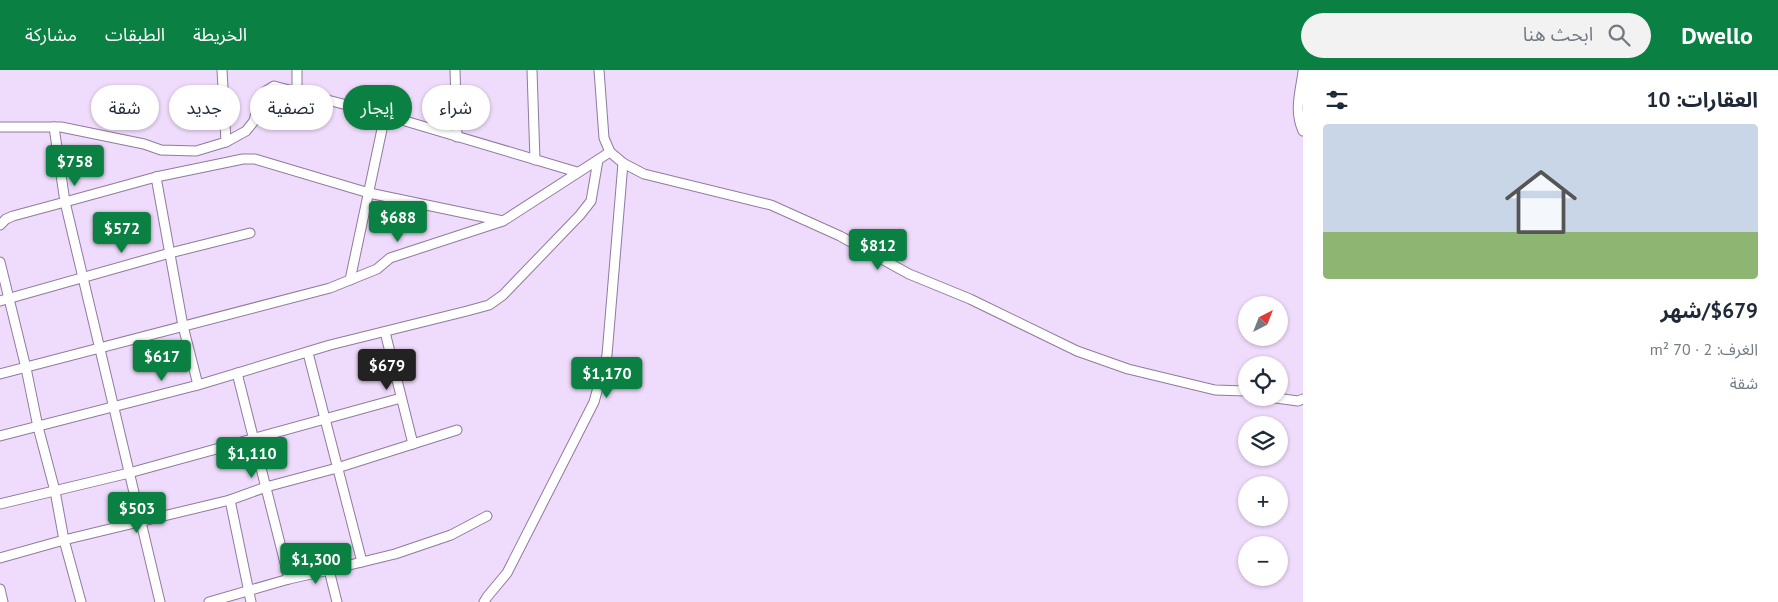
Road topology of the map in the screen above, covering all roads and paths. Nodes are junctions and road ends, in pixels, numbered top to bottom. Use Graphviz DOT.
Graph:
graph roads {
  1 [pos="222,70"];
  2 [pos="297,70"];
  3 [pos="455,70"];
  4 [pos="532,70"];
  5 [pos="599,70"];
  6 [pos="1303,72"];
  7 [pos="298,85"];
  8 [pos="412,123"];
  9 [pos="250,126"];
  10 [pos="0,127"];
  11 [pos="54,128"];
  12 [pos="382,130"];
  13 [pos="1303,131"];
  14 [pos="458,137"];
  15 [pos="226,142"];
  16 [pos="610,152"];
  17 [pos="536,160"];
  18 [pos="598,160"];
  19 [pos="622,163"];
  20 [pos="577,172"];
  21 [pos="156,177"];
  22 [pos="369,193"];
  23 [pos="65,202"];
  24 [pos="503,221"];
  25 [pos="0,225"];
  26 [pos="250,233"];
  27 [pos="170,253"];
  28 [pos="0,262"];
  29 [pos="83,278"];
  30 [pos="350,280"];
  31 [pos="10,299"];
  32 [pos="0,301"];
  33 [pos="183,326"];
  34 [pos="385,332"];
  35 [pos="100,349"];
  36 [pos="308,353"];
  37 [pos="26,368"];
  38 [pos="237,373"];
  39 [pos="0,374"];
  40 [pos="198,385"];
  41 [pos="1238,391"];
  42 [pos="402,398"];
  43 [pos="1288,399"];
  44 [pos="1303,399"];
  45 [pos="114,407"];
  46 [pos="324,419"];
  47 [pos="38,427"];
  48 [pos="457,430"];
  49 [pos="0,436"];
  50 [pos="254,438"];
  51 [pos="413,444"];
  52 [pos="337,468"];
  53 [pos="129,473"];
  54 [pos="266,487"];
  55 [pos="55,491"];
  56 [pos="230,500"];
  57 [pos="0,504"];
  58 [pos="487,516"];
  59 [pos="141,521"];
  60 [pos="64,540"];
  61 [pos="0,558"];
  62 [pos="362,562"];
  63 [pos="329,570"];
  64 [pos="289,580"];
  65 [pos="0,589"];
  66 [pos="248,591"];
  67 [pos="3,602"];
  68 [pos="80,602"];
  69 [pos="160,602"];
  70 [pos="209,602"];
  71 [pos="251,602"];
  72 [pos="336,602"];
  73 [pos="484,602"];
  1 -- 15 [label="street"];
  2 -- 7 [label="street"];
  3 -- 14 [label="street"];
  4 -- 17 [label="street"];
  5 -- 16 [label="street"];
  6 -- 13 [label="street"];
  8 -- 14 [label="street"];
  9 -- 15 [label="street"];
  10 -- 11 [label="street"];
  11 -- 15 [label="street"];
  11 -- 23 [label="street"];
  12 -- 22 [label="street"];
  14 -- 17 [label="street"];
  16 -- 18 [label="street"];
  16 -- 19 [label="street"];
  17 -- 20 [label="street"];
  18 -- 20 [label="street"];
  18 -- 34 [label="street"];
  19 -- 41 [label="street"];
  19 -- 73 [label="street"];
  20 -- 24 [label="street"];
  21 -- 22 [label="street"];
  21 -- 23 [label="street"];
  21 -- 27 [label="street"];
  22 -- 24 [label="street"];
  22 -- 30 [label="street"];
  23 -- 25 [label="street"];
  23 -- 29 [label="street"];
  24 -- 30 [label="street"];
  26 -- 27 [label="street"];
  27 -- 29 [label="street"];
  27 -- 33 [label="street"];
  28 -- 31 [label="street"];
  29 -- 31 [label="street"];
  29 -- 35 [label="street"];
  30 -- 33 [label="street"];
  31 -- 32 [label="street"];
  31 -- 37 [label="street"];
  33 -- 35 [label="street"];
  33 -- 40 [label="street"];
  34 -- 36 [label="street"];
  34 -- 42 [label="street"];
  35 -- 37 [label="street"];
  35 -- 45 [label="street"];
  36 -- 38 [label="street"];
  36 -- 46 [label="street"];
  37 -- 39 [label="street"];
  37 -- 47 [label="street"];
  38 -- 40 [label="street"];
  38 -- 50 [label="street"];
  40 -- 45 [label="street"];
  42 -- 46 [label="street"];
  42 -- 51 [label="street"];
  43 -- 44 [label="street"];
  45 -- 47 [label="street"];
  45 -- 53 [label="street"];
  46 -- 50 [label="street"];
  46 -- 52 [label="street"];
  47 -- 49 [label="street"];
  47 -- 55 [label="street"];
  48 -- 51 [label="street"];
  50 -- 53 [label="street"];
  50 -- 54 [label="street"];
  51 -- 52 [label="street"];
  52 -- 54 [label="street"];
  52 -- 62 [label="street"];
  53 -- 55 [label="street"];
  53 -- 59 [label="street"];
  54 -- 56 [label="street"];
  54 -- 64 [label="street"];
  55 -- 57 [label="street"];
  55 -- 60 [label="street"];
  56 -- 59 [label="street"];
  56 -- 66 [label="street"];
  58 -- 62 [label="street"];
  59 -- 60 [label="street"];
  59 -- 69 [label="street"];
  60 -- 61 [label="street"];
  60 -- 68 [label="street"];
  62 -- 63 [label="street"];
  63 -- 64 [label="street"];
  63 -- 72 [label="street"];
  64 -- 66 [label="street"];
  65 -- 67 [label="street"];
  66 -- 70 [label="street"];
  66 -- 71 [label="street"];
}
